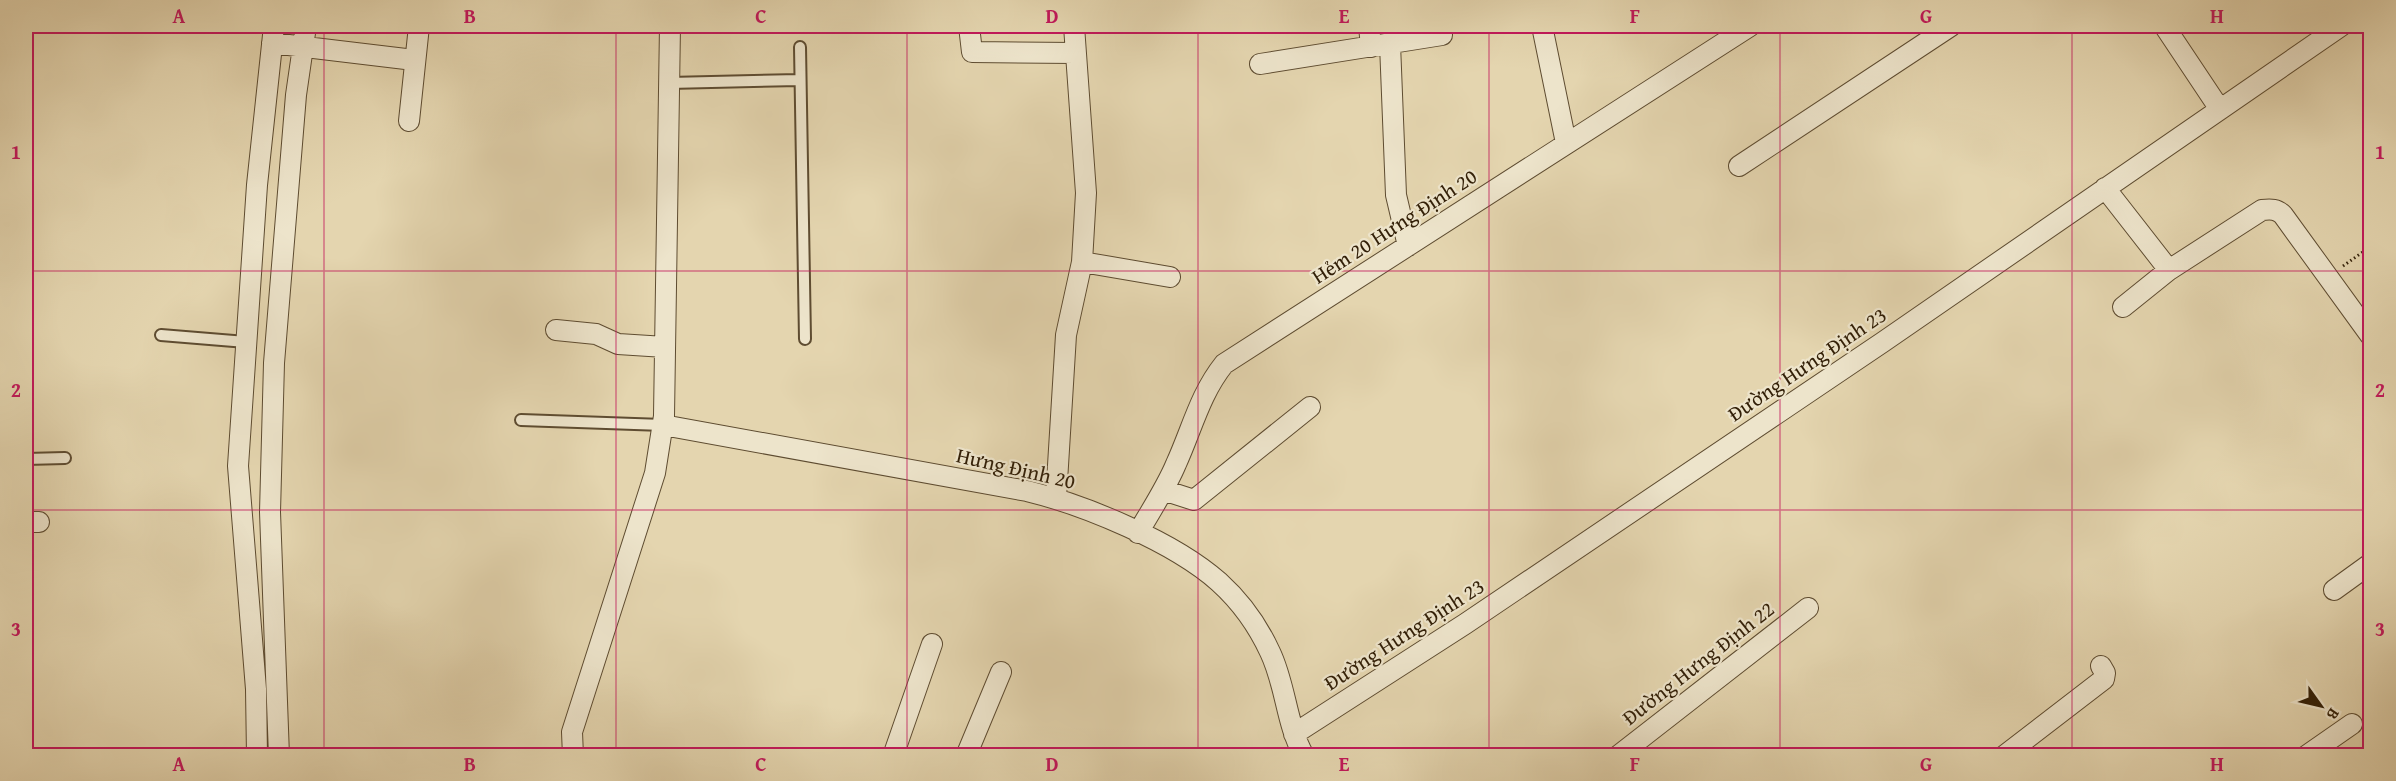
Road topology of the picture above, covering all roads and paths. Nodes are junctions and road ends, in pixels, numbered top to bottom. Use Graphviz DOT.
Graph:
graph roads {
  1 [pos="306,26"];
  2 [pos="419,26"];
  3 [pos="670,26"];
  4 [pos="969,26"];
  5 [pos="1074,26"];
  6 [pos="1369,26"];
  7 [pos="1440,26"];
  8 [pos="1542,26"];
  9 [pos="1951,26"];
  10 [pos="2341,26"];
  11 [pos="2165,27"];
  12 [pos="1738,29"];
  13 [pos="273,34"];
  14 [pos="303,45"];
  15 [pos="1380,45"];
  16 [pos="800,47"];
  17 [pos="1075,53"];
  18 [pos="414,60"];
  19 [pos="1260,64"];
  20 [pos="799,80"];
  21 [pos="669,83"];
  22 [pos="2219,108"];
  23 [pos="409,121"];
  24 [pos="1566,143"];
  25 [pos="1739,166"];
  26 [pos="2105,188"];
  27 [pos="1408,246"];
  28 [pos="2370,247"];
  29 [pos="1082,262"];
  30 [pos="2169,270"];
  31 [pos="2329,275"];
  32 [pos="1170,277"];
  33 [pos="2123,308"];
  34 [pos="556,330"];
  35 [pos="161,335"];
  36 [pos="2370,335"];
  37 [pos="805,339"];
  38 [pos="246,342"];
  39 [pos="665,347"];
  40 [pos="1310,407"];
  41 [pos="521,420"];
  42 [pos="663,425"];
  43 [pos="65,458"];
  44 [pos="26,459"];
  45 [pos="1163,490"];
  46 [pos="1056,498"];
  47 [pos="1138,533"];
  48 [pos="2370,564"];
  49 [pos="2334,590"];
  50 [pos="1808,608"];
  51 [pos="932,644"];
  52 [pos="2100,666"];
  53 [pos="1001,672"];
  54 [pos="2352,724"];
  55 [pos="1294,734"];
  56 [pos="2026,750"];
  57 [pos="257,756"];
  58 [pos="279,756"];
  59 [pos="573,756"];
  60 [pos="893,756"];
  61 [pos="966,756"];
  62 [pos="1304,756"];
  63 [pos="1618,756"];
  64 [pos="2004,756"];
  65 [pos="2306,756"];
  1 -- 14 [label="street"];
  2 -- 18 [label="street"];
  3 -- 21 [label="street"];
  4 -- 17 [label="street"];
  5 -- 17 [label="street"];
  6 -- 15 [label="street"];
  7 -- 15 [label="street"];
  8 -- 24 [label="street"];
  9 -- 25 [label="street"];
  10 -- 22 [label="street, Đường Hưng Định 23"];
  11 -- 22 [label="street"];
  12 -- 24 [label="street, Hẻm 20 Hưng Định 20"];
  13 -- 14 [label="street"];
  13 -- 38 [label="street"];
  14 -- 18 [label="street"];
  14 -- 58 [label="street"];
  15 -- 19 [label="street"];
  15 -- 27 [label="street"];
  16 -- 20 [label="lane"];
  17 -- 29 [label="street"];
  18 -- 23 [label="street"];
  20 -- 21 [label="lane"];
  20 -- 37 [label="lane"];
  21 -- 39 [label="street"];
  22 -- 26 [label="street, Đường Hưng Định 23"];
  24 -- 27 [label="street, Hẻm 20 Hưng Định 20"];
  26 -- 30 [label="street"];
  26 -- 55 [label="street, Đường Hưng Định 23"];
  27 -- 45 [label="street, Hẻm 20 Hưng Định 20"];
  28 -- 31 [label="path"];
  29 -- 32 [label="street"];
  29 -- 46 [label="street"];
  30 -- 31 [label="street"];
  30 -- 33 [label="street"];
  31 -- 36 [label="street"];
  34 -- 39 [label="street"];
  35 -- 38 [label="lane"];
  38 -- 57 [label="street"];
  39 -- 42 [label="street"];
  40 -- 45 [label="street"];
  41 -- 42 [label="lane"];
  42 -- 46 [label="street, Hưng Định 20"];
  42 -- 59 [label="street"];
  43 -- 44 [label="lane"];
  45 -- 47 [label="street, Hẻm 20 Hưng Định 20"];
  46 -- 47 [label="street, Hưng Định 20"];
  47 -- 55 [label="street, Hưng Định 20"];
  48 -- 49 [label="street"];
  50 -- 63 [label="street, Đường Hưng Định 22"];
  51 -- 60 [label="street"];
  52 -- 56 [label="street"];
  53 -- 61 [label="street"];
  54 -- 65 [label="street"];
  55 -- 62 [label="street, Hưng Định 20"];
  56 -- 64 [label="street"];
}
